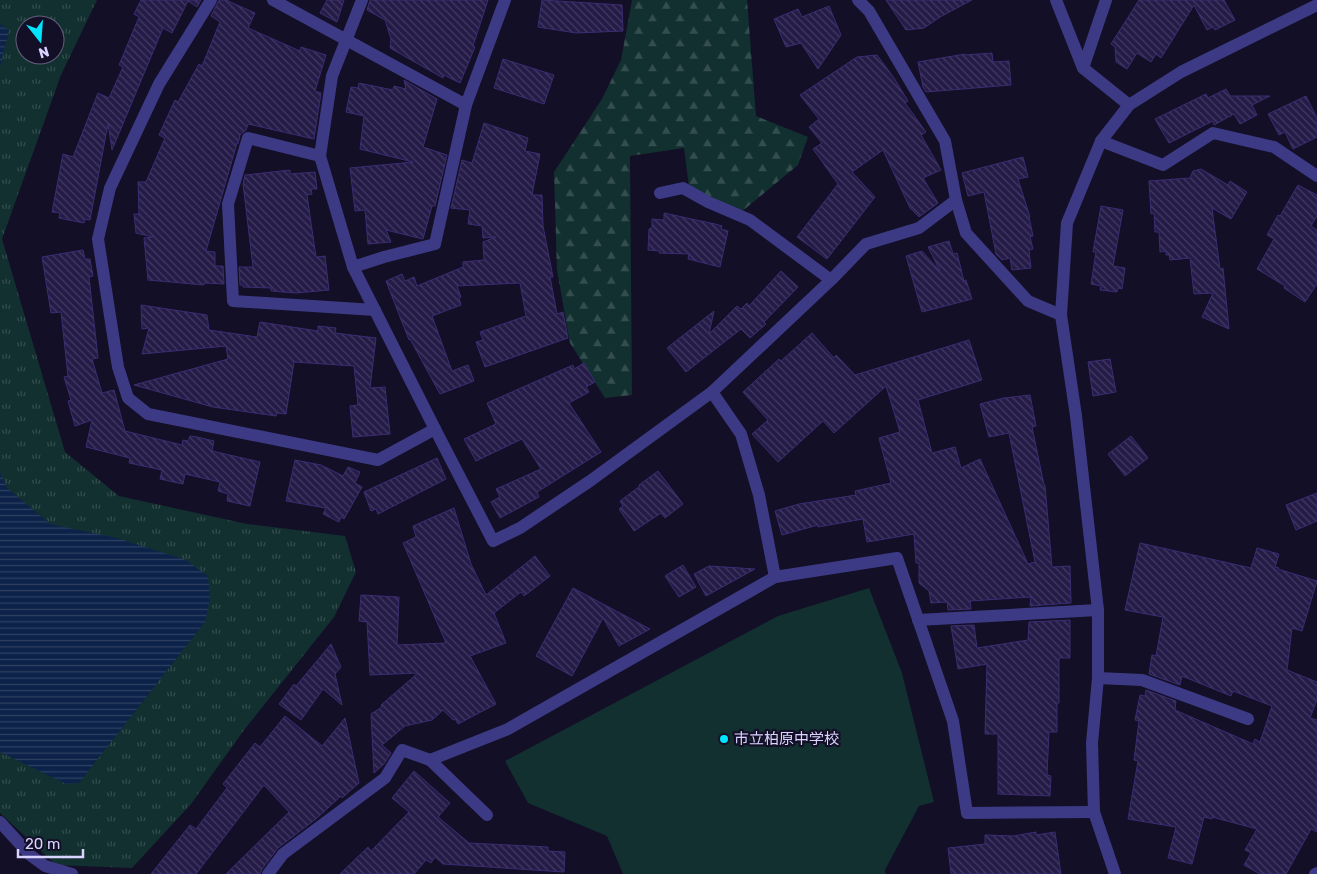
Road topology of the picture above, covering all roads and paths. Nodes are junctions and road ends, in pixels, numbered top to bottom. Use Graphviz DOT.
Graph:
graph roads {
  1 [pos="211,0"];
  2 [pos="273,0"];
  3 [pos="362,0"];
  4 [pos="505,0"];
  5 [pos="858,0"];
  6 [pos="1056,0"];
  7 [pos="1106,0"];
  8 [pos="1317,5"];
  9 [pos="347,40"];
  10 [pos="1083,68"];
  11 [pos="466,105"];
  12 [pos="1129,105"];
  13 [pos="1101,141"];
  14 [pos="320,156"];
  15 [pos="1317,176"];
  16 [pos="660,193"];
  17 [pos="956,200"];
  18 [pos="353,267"];
  19 [pos="831,280"];
  20 [pos="375,310"];
  21 [pos="1061,314"];
  22 [pos="712,392"];
  23 [pos="435,429"];
  24 [pos="775,576"];
  25 [pos="1098,610"];
  26 [pos="918,620"];
  27 [pos="1098,678"];
  28 [pos="1248,719"];
  29 [pos="430,760"];
  30 [pos="1094,812"];
  31 [pos="487,815"];
  32 [pos="0,822"];
  33 [pos="72,874"];
  34 [pos="268,874"];
  35 [pos="1116,874"];
  1 -- 23 [label="street"];
  2 -- 9 [label="street"];
  3 -- 9 [label="street"];
  4 -- 11 [label="street"];
  5 -- 17 [label="street"];
  6 -- 10 [label="street"];
  7 -- 10 [label="street"];
  8 -- 12 [label="street"];
  9 -- 11 [label="street"];
  9 -- 14 [label="street"];
  10 -- 12 [label="street"];
  11 -- 18 [label="street"];
  12 -- 13 [label="street"];
  13 -- 15 [label="street"];
  13 -- 21 [label="street"];
  14 -- 18 [label="street"];
  14 -- 20 [label="street"];
  16 -- 19 [label="street"];
  17 -- 19 [label="street"];
  17 -- 21 [label="street"];
  18 -- 20 [label="street"];
  19 -- 22 [label="street"];
  20 -- 23 [label="street"];
  21 -- 25 [label="street"];
  22 -- 23 [label="street"];
  22 -- 24 [label="street"];
  24 -- 26 [label="street"];
  24 -- 29 [label="street"];
  25 -- 26 [label="street"];
  25 -- 27 [label="street"];
  26 -- 30 [label="street"];
  27 -- 28 [label="street"];
  27 -- 30 [label="street"];
  29 -- 31 [label="street"];
  29 -- 34 [label="street"];
  30 -- 35 [label="street"];
  32 -- 33 [label="street"];
}
